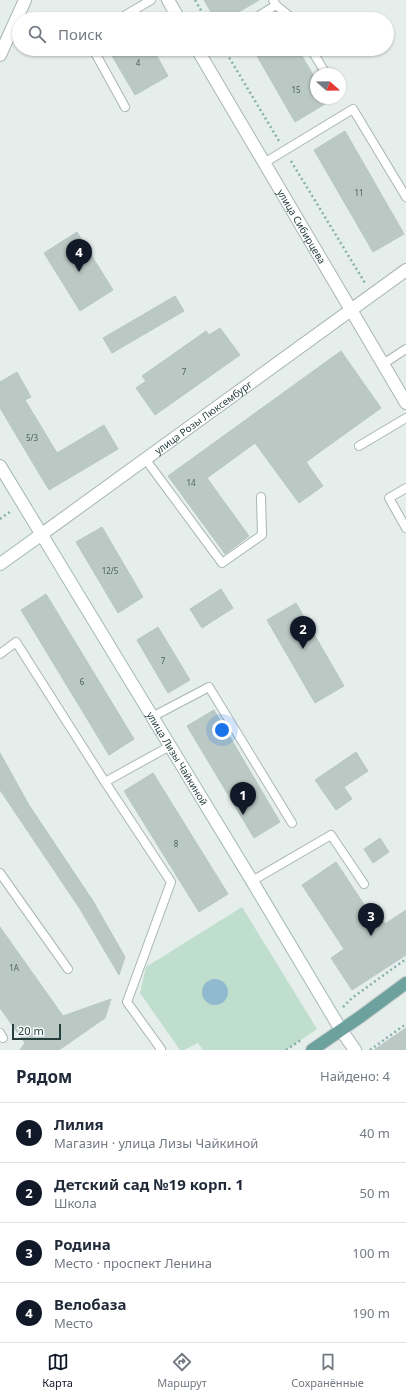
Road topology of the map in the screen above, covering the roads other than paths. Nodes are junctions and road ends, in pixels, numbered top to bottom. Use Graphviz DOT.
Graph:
graph roads {
  1 [pos="25,0"];
  2 [pos="151,0"];
  3 [pos="168,0"];
  4 [pos="275,2"];
  5 [pos="20,12"];
  6 [pos="131,12"];
  7 [pos="175,12"];
  8 [pos="263,12"];
  9 [pos="286,12"];
  10 [pos="12,29"];
  11 [pos="0,55"];
  12 [pos="97,56"];
  13 [pos="204,56"];
  14 [pos="316,56"];
  15 [pos="323,68"];
  16 [pos="125,107"];
  17 [pos="264,163"];
  18 [pos="406,197"];
  19 [pos="406,270"];
  20 [pos="351,310"];
  21 [pos="406,349"];
  22 [pos="383,364"];
  23 [pos="406,403"];
  24 [pos="406,418"];
  25 [pos="359,446"];
  26 [pos="146,460"];
  27 [pos="0,466"];
  28 [pos="406,488"];
  29 [pos="261,497"];
  30 [pos="406,528"];
  31 [pos="42,534"];
  32 [pos="0,564"];
  33 [pos="0,654"];
  34 [pos="152,717"];
  35 [pos="170,746"];
  36 [pos="105,782"];
  37 [pos="292,823"];
  38 [pos="0,873"];
  39 [pos="252,881"];
  40 [pos="364,884"];
  41 [pos="68,969"];
  42 [pos="406,982"];
  43 [pos="341,1030"];
  44 [pos="160,1050"];
  45 [pos="312,1050"];
  46 [pos="355,1050"];
  1 -- 5 [label="street"];
  2 -- 6 [label="lane"];
  3 -- 7 [label="street"];
  4 -- 8 [label="lane"];
  4 -- 9 [label="lane"];
  10 -- 11 [label="street"];
  12 -- 16 [label="lane"];
  13 -- 17 [label="street, улица Сибирцева"];
  14 -- 15 [label="lane"];
  17 -- 18 [label="lane"];
  17 -- 20 [label="street, улица Сибирцева"];
  19 -- 20 [label="street, улица Розы Люксембург"];
  20 -- 22 [label="street, улица Сибирцева"];
  20 -- 26 [label="street, улица Розы Люксембург"];
  21 -- 22 [label="lane"];
  22 -- 23 [label="street, улица Сибирцева"];
  24 -- 25 [label="lane"];
  26 -- 29 [label="lane"];
  26 -- 31 [label="street, улица Розы Люксембург"];
  27 -- 31 [label="street, улица Лизы Чайкиной"];
  28 -- 30 [label="lane"];
  31 -- 32 [label="street, улица Розы Люксембург"];
  31 -- 34 [label="street, улица Лизы Чайкиной"];
  33 -- 36 [label="lane"];
  34 -- 35 [label="street, улица Лизы Чайкиной"];
  34 -- 37 [label="lane"];
  35 -- 36 [label="lane"];
  35 -- 39 [label="street, улица Лизы Чайкиной"];
  36 -- 44 [label="lane"];
  38 -- 41 [label="lane"];
  39 -- 40 [label="lane"];
  39 -- 43 [label="street, улица Лизы Чайкиной"];
  42 -- 43 [label="main road"];
  43 -- 45 [label="main road"];
  43 -- 46 [label="street, улица Лизы Чайкиной"];
}
